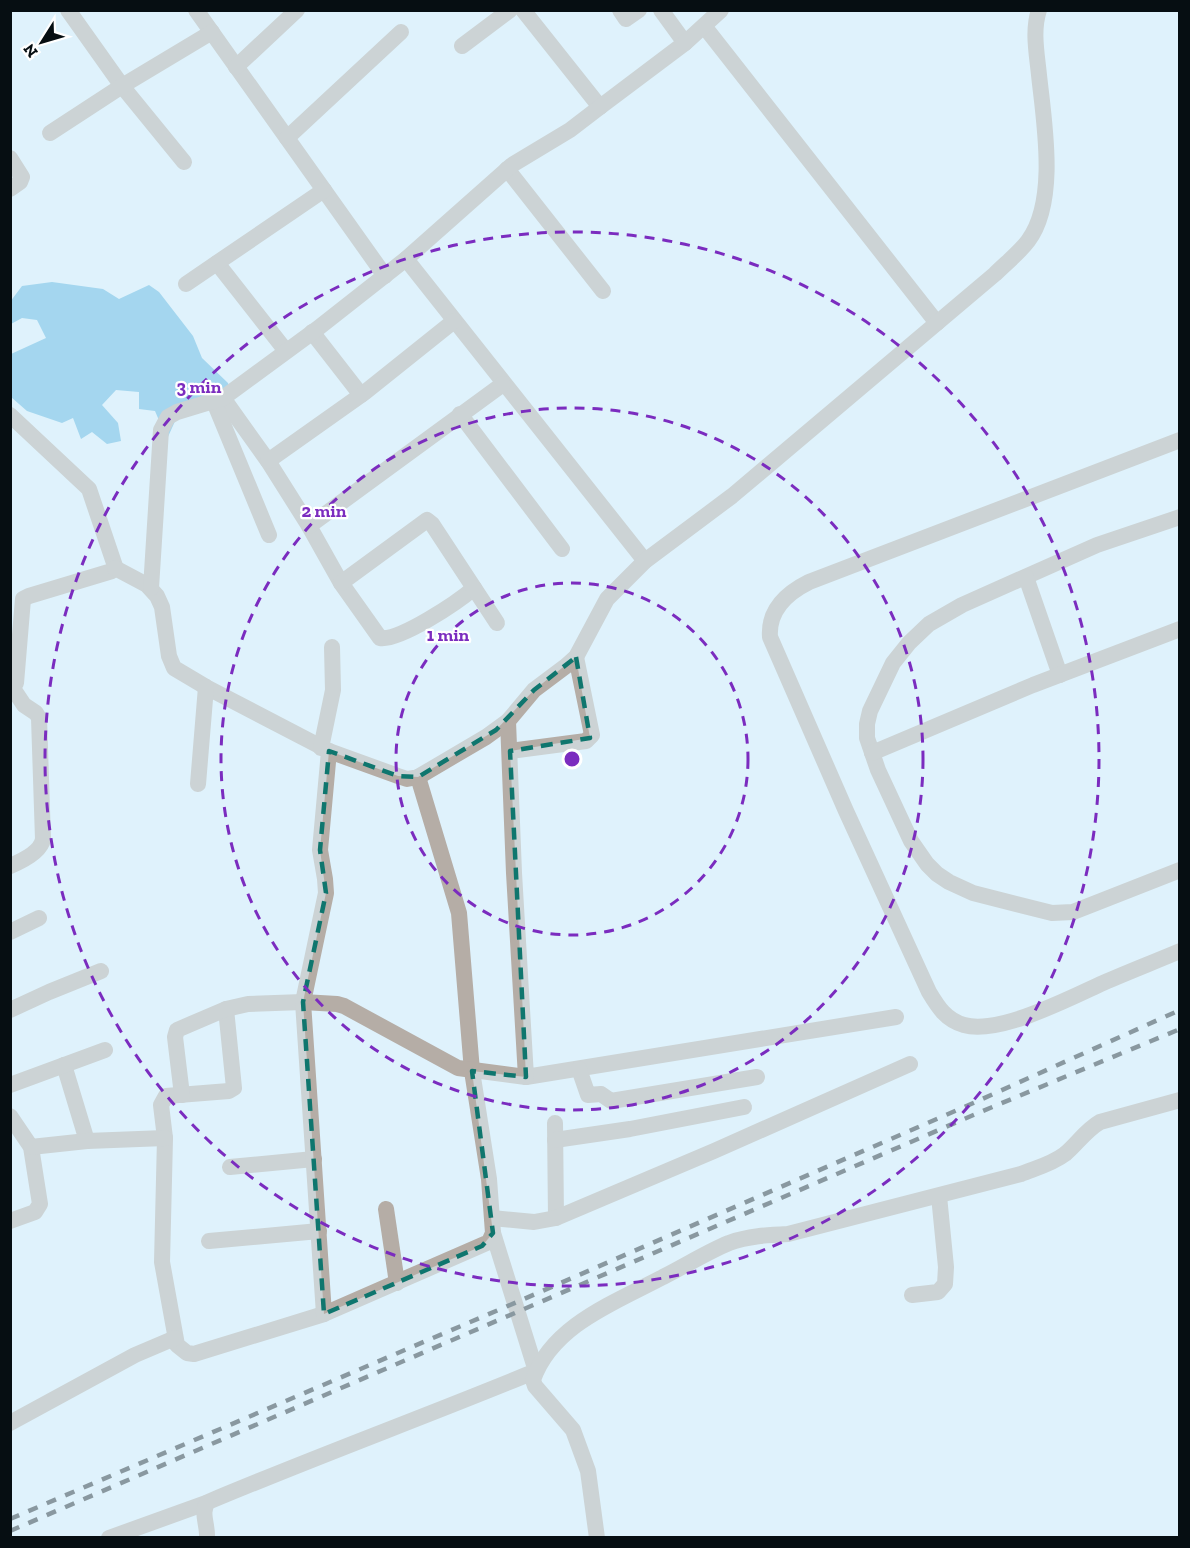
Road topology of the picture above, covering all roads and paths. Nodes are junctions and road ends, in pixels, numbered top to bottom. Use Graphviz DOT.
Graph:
graph roads {
  1 [pos="68,10"];
  2 [pos="196,10"];
  3 [pos="297,10"];
  4 [pos="510,10"];
  5 [pos="522,10"];
  6 [pos="620,10"];
  7 [pos="639,10"];
  8 [pos="661,10"];
  9 [pos="721,10"];
  10 [pos="1039,10"];
  11 [pos="704,26"];
  12 [pos="212,32"];
  13 [pos="401,32"];
  14 [pos="685,43"];
  15 [pos="462,46"];
  16 [pos="236,67"];
  17 [pos="122,86"];
  18 [pos="600,107"];
  19 [pos="50,133"];
  20 [pos="287,138"];
  21 [pos="10,158"];
  22 [pos="184,162"];
  23 [pos="507,169"];
  24 [pos="10,189"];
  25 [pos="324,190"];
  26 [pos="406,259"];
  27 [pos="218,263"];
  28 [pos="385,276"];
  29 [pos="186,284"];
  30 [pos="603,291"];
  31 [pos="454,321"];
  32 [pos="937,323"];
  33 [pos="312,332"];
  34 [pos="286,351"];
  35 [pos="503,384"];
  36 [pos="361,395"];
  37 [pos="219,400"];
  38 [pos="460,414"];
  39 [pos="10,415"];
  40 [pos="1179,440"];
  41 [pos="268,462"];
  42 [pos="1179,517"];
  43 [pos="309,525"];
  44 [pos="269,535"];
  45 [pos="562,549"];
  46 [pos="645,561"];
  47 [pos="115,568"];
  48 [pos="1026,576"];
  49 [pos="341,583"];
  50 [pos="151,588"];
  51 [pos="474,588"];
  52 [pos="497,623"];
  53 [pos="1179,628"];
  54 [pos="332,646"];
  55 [pos="576,657"];
  56 [pos="1060,675"];
  57 [pos="11,687"];
  58 [pos="206,687"];
  59 [pos="508,720"];
  60 [pos="325,750"];
  61 [pos="510,752"];
  62 [pos="872,753"];
  63 [pos="418,777"];
  64 [pos="198,784"];
  65 [pos="10,866"];
  66 [pos="1179,870"];
  67 [pos="39,918"];
  68 [pos="10,932"];
  69 [pos="1179,951"];
  70 [pos="101,971"];
  71 [pos="303,1002"];
  72 [pos="226,1009"];
  73 [pos="10,1010"];
  74 [pos="896,1017"];
  75 [pos="105,1050"];
  76 [pos="910,1064"];
  77 [pos="64,1065"];
  78 [pos="579,1069"];
  79 [pos="472,1071"];
  80 [pos="526,1077"];
  81 [pos="757,1077"];
  82 [pos="10,1085"];
  83 [pos="182,1095"];
  84 [pos="1179,1100"];
  85 [pos="744,1107"];
  86 [pos="10,1116"];
  87 [pos="555,1123"];
  88 [pos="165,1138"];
  89 [pos="555,1140"];
  90 [pos="87,1141"];
  91 [pos="31,1147"];
  92 [pos="314,1159"];
  93 [pos="230,1167"];
  94 [pos="939,1196"];
  95 [pos="386,1209"];
  96 [pos="556,1218"];
  97 [pos="10,1221"];
  98 [pos="492,1225"];
  99 [pos="319,1231"];
  100 [pos="209,1241"];
  101 [pos="397,1283"];
  102 [pos="912,1295"];
  103 [pos="324,1314"];
  104 [pos="176,1338"];
  105 [pos="536,1371"];
  106 [pos="10,1423"];
  107 [pos="206,1503"];
  108 [pos="110,1538"];
  109 [pos="207,1538"];
  110 [pos="597,1538"];
  1 -- 17 [label="street"];
  2 -- 12 [label="street"];
  3 -- 16 [label="street"];
  4 -- 15 [label="street"];
  5 -- 18 [label="street"];
  6 -- 7 [label="street"];
  8 -- 14 [label="street"];
  9 -- 11 [label="street"];
  10 -- 32 [label="street"];
  11 -- 14 [label="street"];
  11 -- 32 [label="street"];
  12 -- 16 [label="street"];
  12 -- 17 [label="street"];
  13 -- 20 [label="street"];
  14 -- 18 [label="street"];
  16 -- 20 [label="street"];
  17 -- 19 [label="street"];
  17 -- 22 [label="street"];
  18 -- 23 [label="street"];
  20 -- 25 [label="street"];
  21 -- 24 [label="street"];
  23 -- 26 [label="street"];
  23 -- 30 [label="street"];
  25 -- 27 [label="street"];
  25 -- 28 [label="street"];
  26 -- 28 [label="street"];
  26 -- 31 [label="street"];
  27 -- 29 [label="street"];
  27 -- 34 [label="street"];
  28 -- 33 [label="street"];
  31 -- 35 [label="street"];
  31 -- 36 [label="street"];
  32 -- 46 [label="street"];
  33 -- 34 [label="street"];
  33 -- 36 [label="street"];
  34 -- 37 [label="street"];
  35 -- 38 [label="street"];
  35 -- 46 [label="street"];
  36 -- 41 [label="street"];
  37 -- 41 [label="street"];
  37 -- 44 [label="street"];
  37 -- 50 [label="street"];
  38 -- 43 [label="street"];
  38 -- 45 [label="street"];
  39 -- 47 [label="street"];
  40 -- 69 [label="street"];
  41 -- 43 [label="street"];
  42 -- 48 [label="street"];
  43 -- 49 [label="street"];
  46 -- 55 [label="street"];
  47 -- 50 [label="street"];
  47 -- 57 [label="street"];
  48 -- 56 [label="street"];
  48 -- 62 [label="street"];
  49 -- 51 [label="street"];
  49 -- 51 [label="street"];
  50 -- 58 [label="street"];
  51 -- 52 [label="street"];
  53 -- 56 [label="street"];
  54 -- 60 [label="street"];
  55 -- 59 [label="street"];
  55 -- 61 [label="street"];
  56 -- 62 [label="street"];
  57 -- 65 [label="street"];
  58 -- 60 [label="street"];
  58 -- 64 [label="street"];
  59 -- 61 [label="street"];
  59 -- 63 [label="street"];
  60 -- 63 [label="street"];
  60 -- 71 [label="street"];
  61 -- 80 [label="street"];
  62 -- 66 [label="street"];
  63 -- 79 [label="street"];
  67 -- 68 [label="street"];
  70 -- 73 [label="street"];
  71 -- 72 [label="street"];
  71 -- 79 [label="street"];
  71 -- 92 [label="street"];
  72 -- 83 [label="street"];
  72 -- 83 [label="street"];
  74 -- 78 [label="street"];
  75 -- 77 [label="street"];
  76 -- 96 [label="street"];
  77 -- 82 [label="street"];
  77 -- 90 [label="street"];
  78 -- 80 [label="street"];
  78 -- 81 [label="street"];
  79 -- 80 [label="street"];
  79 -- 98 [label="street"];
  83 -- 88 [label="street"];
  84 -- 94 [label="street"];
  85 -- 89 [label="street"];
  86 -- 91 [label="street"];
  87 -- 89 [label="street"];
  88 -- 90 [label="street"];
  88 -- 104 [label="street"];
  89 -- 96 [label="street"];
  90 -- 91 [label="street"];
  91 -- 97 [label="street"];
  92 -- 93 [label="street"];
  92 -- 99 [label="street"];
  94 -- 102 [label="street"];
  94 -- 105 [label="street"];
  95 -- 101 [label="street"];
  96 -- 98 [label="street"];
  98 -- 101 [label="street"];
  98 -- 105 [label="street"];
  99 -- 100 [label="street"];
  99 -- 103 [label="street"];
  101 -- 103 [label="street"];
  103 -- 104 [label="street"];
  104 -- 106 [label="street"];
  105 -- 107 [label="street"];
  105 -- 110 [label="street"];
  107 -- 108 [label="street"];
  107 -- 109 [label="street"];
}
